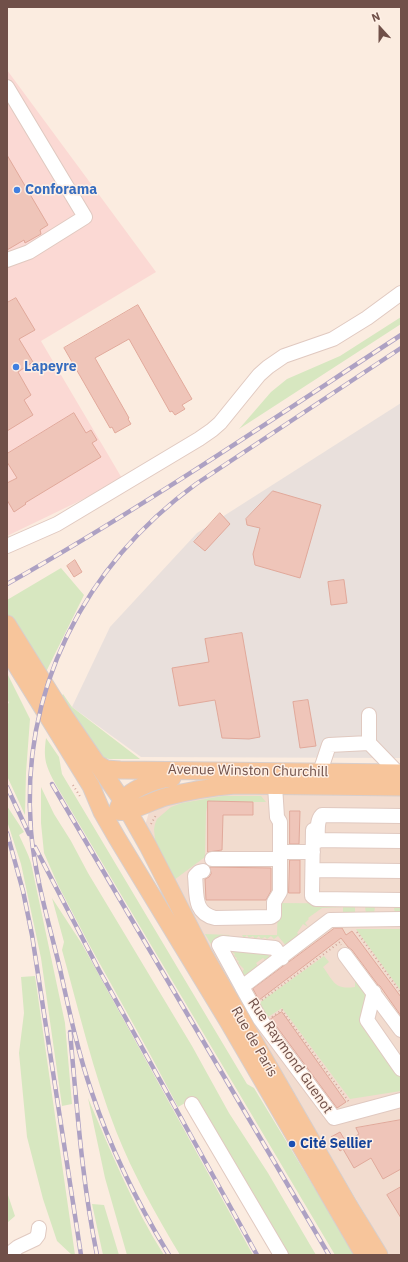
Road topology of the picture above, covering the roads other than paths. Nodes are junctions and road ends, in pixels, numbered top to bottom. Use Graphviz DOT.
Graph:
graph roads {
  1 [pos="7,87"];
  2 [pos="7,260"];
  3 [pos="401,293"];
  4 [pos="7,546"];
  5 [pos="7,624"];
  6 [pos="7,650"];
  7 [pos="369,716"];
  8 [pos="369,743"];
  9 [pos="96,763"];
  10 [pos="246,772"];
  11 [pos="320,772"];
  12 [pos="400,778"];
  13 [pos="91,786"];
  14 [pos="275,786"];
  15 [pos="131,815"];
  16 [pos="401,816"];
  17 [pos="117,838"];
  18 [pos="314,841"];
  19 [pos="401,841"];
  20 [pos="280,855"];
  21 [pos="212,859"];
  22 [pos="313,870"];
  23 [pos="203,871"];
  24 [pos="401,871"];
  25 [pos="401,900"];
  26 [pos="401,920"];
  27 [pos="345,955"];
  28 [pos="282,958"];
  29 [pos="242,987"];
  30 [pos="374,992"];
  31 [pos="401,1030"];
  32 [pos="401,1069"];
  33 [pos="401,1100"];
  34 [pos="192,1104"];
  35 [pos="39,1228"];
  36 [pos="8,1255"];
  37 [pos="281,1255"];
  38 [pos="364,1255"];
  39 [pos="379,1255"];
  1 -- 2 [label="street"];
  3 -- 4 [label="street"];
  5 -- 9 [label="main road"];
  6 -- 13 [label="main road"];
  7 -- 8 [label="street"];
  8 -- 11 [label="street"];
  8 -- 12 [label="street"];
  9 -- 10 [label="main road, Avenue Winston Churchill"];
  9 -- 15 [label="main road"];
  10 -- 11 [label="main road, Avenue Winston Churchill"];
  10 -- 15 [label="main road"];
  11 -- 12 [label="main road, Avenue Winston Churchill"];
  12 -- 14 [label="main road, Avenue Winston Churchill"];
  13 -- 15 [label="main road"];
  13 -- 17 [label="main road, Rue de Paris"];
  14 -- 15 [label="main road, Avenue Winston Churchill"];
  14 -- 20 [label="street"];
  15 -- 17 [label="main road"];
  15 -- 39 [label="main road, Rue de Paris"];
  16 -- 18 [label="street"];
  17 -- 38 [label="main road, Rue de Paris"];
  18 -- 19 [label="street"];
  18 -- 20 [label="street"];
  18 -- 22 [label="street"];
  20 -- 21 [label="street"];
  20 -- 23 [label="street"];
  22 -- 24 [label="street"];
  22 -- 25 [label="street"];
  26 -- 28 [label="street, Rue Raymond Guenot"];
  27 -- 30 [label="street"];
  28 -- 29 [label="street, Rue Raymond Guenot"];
  28 -- 29 [label="street"];
  29 -- 33 [label="street, Rue Raymond Guenot"];
  30 -- 31 [label="street"];
  30 -- 32 [label="street"];
  34 -- 37 [label="street"];
  35 -- 36 [label="street"];
}
